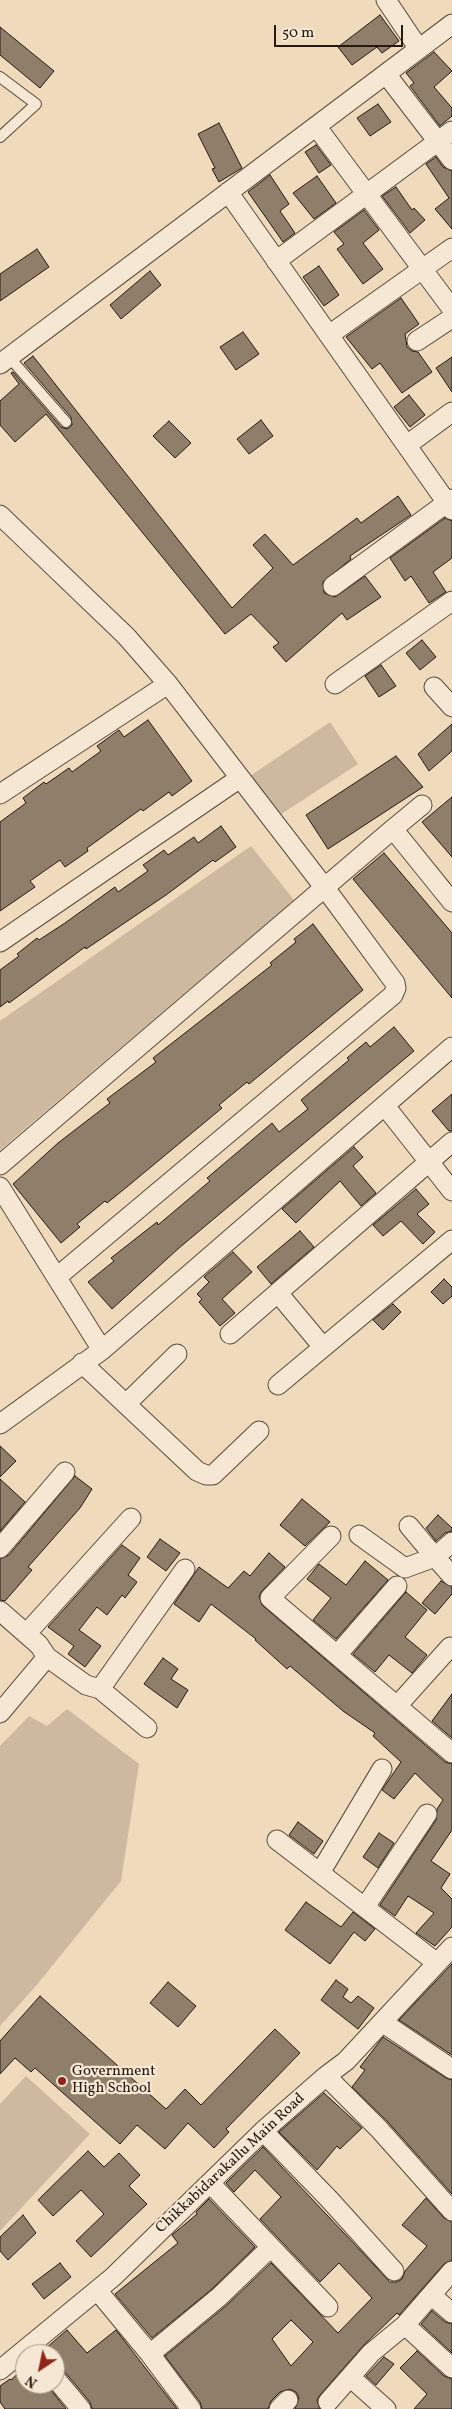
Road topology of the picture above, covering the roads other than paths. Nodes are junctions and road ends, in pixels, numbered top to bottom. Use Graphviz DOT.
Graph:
graph roads {
  1 [pos="386,0"];
  2 [pos="452,24"];
  3 [pos="419,49"];
  4 [pos="386,74"];
  5 [pos="0,77"];
  6 [pos="316,126"];
  7 [pos="0,137"];
  8 [pos="445,137"];
  9 [pos="452,160"];
  10 [pos="228,192"];
  11 [pos="367,194"];
  12 [pos="452,248"];
  13 [pos="276,261"];
  14 [pos="422,268"];
  15 [pos="452,308"];
  16 [pos="452,318"];
  17 [pos="328,335"];
  18 [pos="417,342"];
  19 [pos="4,360"];
  20 [pos="452,412"];
  21 [pos="66,422"];
  22 [pos="407,445"];
  23 [pos="450,504"];
  24 [pos="0,515"];
  25 [pos="333,586"];
  26 [pos="452,601"];
  27 [pos="168,684"];
  28 [pos="335,684"];
  29 [pos="434,687"];
  30 [pos="452,707"];
  31 [pos="240,778"];
  32 [pos="0,794"];
  33 [pos="422,805"];
  34 [pos="392,829"];
  35 [pos="323,886"];
  36 [pos="452,902"];
  37 [pos="0,942"];
  38 [pos="452,1047"];
  39 [pos="385,1106"];
  40 [pos="452,1142"];
  41 [pos="429,1162"];
  42 [pos="0,1165"];
  43 [pos="0,1187"];
  44 [pos="452,1191"];
  45 [pos="452,1240"];
  46 [pos="57,1277"];
  47 [pos="278,1292"];
  48 [pos="230,1334"];
  49 [pos="323,1347"];
  50 [pos="102,1350"];
  51 [pos="177,1354"];
  52 [pos="82,1363"];
  53 [pos="278,1385"];
  54 [pos="126,1404"];
  55 [pos="0,1424"];
  56 [pos="259,1431"];
  57 [pos="65,1472"];
  58 [pos="130,1518"];
  59 [pos="409,1526"];
  60 [pos="359,1535"];
  61 [pos="331,1536"];
  62 [pos="452,1542"];
  63 [pos="0,1548"];
  64 [pos="435,1557"];
  65 [pos="185,1569"];
  66 [pos="452,1576"];
  67 [pos="397,1586"];
  68 [pos="0,1611"];
  69 [pos="26,1634"];
  70 [pos="450,1647"];
  71 [pos="337,1655"];
  72 [pos="47,1657"];
  73 [pos="100,1689"];
  74 [pos="397,1706"];
  75 [pos="0,1713"];
  76 [pos="147,1728"];
  77 [pos="452,1753"];
  78 [pos="382,1769"];
  79 [pos="427,1814"];
  80 [pos="277,1840"];
  81 [pos="320,1873"];
  82 [pos="365,1907"];
  83 [pos="452,1947"];
  84 [pos="437,1963"];
  85 [pos="382,2022"];
  86 [pos="452,2069"];
  87 [pos="326,2076"];
  88 [pos="263,2132"];
  89 [pos="210,2183"];
  90 [pos="452,2211"];
  91 [pos="270,2248"];
  92 [pos="394,2271"];
  93 [pos="452,2271"];
  94 [pos="97,2290"];
  95 [pos="431,2295"];
  96 [pos="328,2307"];
  97 [pos="452,2313"];
  98 [pos="405,2325"];
  99 [pos="39,2344"];
  100 [pos="150,2354"];
  101 [pos="15,2361"];
  102 [pos="452,2368"];
  103 [pos="0,2370"];
  104 [pos="350,2377"];
  105 [pos="65,2390"];
  106 [pos="328,2402"];
  107 [pos="81,2409"];
  108 [pos="191,2409"];
  109 [pos="386,2409"];
  1 -- 3 [label="street"];
  2 -- 3 [label="street"];
  3 -- 4 [label="street"];
  4 -- 6 [label="street"];
  4 -- 8 [label="street"];
  5 -- 7 [label="lane"];
  6 -- 10 [label="street"];
  6 -- 11 [label="street"];
  8 -- 9 [label="street"];
  8 -- 11 [label="street"];
  10 -- 13 [label="street"];
  10 -- 19 [label="street"];
  11 -- 13 [label="street"];
  11 -- 14 [label="street"];
  12 -- 14 [label="street"];
  13 -- 17 [label="street"];
  14 -- 15 [label="street"];
  14 -- 17 [label="street"];
  16 -- 18 [label="street"];
  17 -- 22 [label="street"];
  19 -- 21 [label="lane"];
  20 -- 22 [label="street"];
  22 -- 23 [label="street"];
  23 -- 25 [label="street"];
  24 -- 27 [label="street"];
  26 -- 28 [label="street"];
  27 -- 31 [label="street"];
  27 -- 32 [label="street"];
  29 -- 30 [label="street"];
  31 -- 35 [label="street"];
  31 -- 37 [label="street"];
  33 -- 34 [label="street"];
  34 -- 35 [label="street"];
  34 -- 36 [label="street"];
  35 -- 42 [label="street"];
  35 -- 46 [label="street"];
  38 -- 39 [label="street"];
  39 -- 41 [label="street"];
  39 -- 50 [label="street"];
  40 -- 41 [label="street"];
  41 -- 44 [label="street"];
  41 -- 47 [label="street"];
  43 -- 46 [label="street"];
  45 -- 49 [label="street"];
  46 -- 50 [label="street"];
  47 -- 48 [label="street"];
  47 -- 49 [label="street"];
  49 -- 53 [label="street"];
  50 -- 52 [label="street"];
  51 -- 54 [label="street"];
  52 -- 54 [label="street"];
  52 -- 55 [label="street"];
  54 -- 56 [label="street"];
  57 -- 63 [label="street"];
  58 -- 69 [label="street"];
  59 -- 64 [label="street"];
  60 -- 64 [label="street"];
  61 -- 71 [label="street"];
  62 -- 64 [label="street"];
  64 -- 66 [label="street"];
  65 -- 73 [label="street"];
  67 -- 71 [label="street"];
  68 -- 69 [label="street"];
  69 -- 72 [label="street"];
  70 -- 74 [label="street"];
  71 -- 74 [label="street"];
  72 -- 73 [label="street"];
  72 -- 75 [label="street"];
  73 -- 76 [label="street"];
  74 -- 77 [label="street"];
  78 -- 81 [label="street"];
  79 -- 82 [label="street"];
  80 -- 81 [label="street"];
  81 -- 82 [label="street"];
  82 -- 84 [label="street"];
  83 -- 84 [label="street, Chikkabidarakallu Main Road"];
  84 -- 85 [label="street, Chikkabidarakallu Main Road"];
  85 -- 86 [label="street"];
  85 -- 87 [label="street, Chikkabidarakallu Main Road"];
  87 -- 88 [label="street, Chikkabidarakallu Main Road"];
  87 -- 90 [label="street"];
  88 -- 89 [label="street, Chikkabidarakallu Main Road"];
  88 -- 92 [label="street"];
  89 -- 91 [label="street"];
  89 -- 94 [label="street, Chikkabidarakallu Main Road"];
  91 -- 96 [label="street"];
  91 -- 100 [label="street"];
  93 -- 95 [label="street"];
  94 -- 99 [label="street, Chikkabidarakallu Main Road"];
  94 -- 100 [label="street"];
  95 -- 97 [label="street"];
  95 -- 98 [label="street"];
  98 -- 102 [label="street"];
  98 -- 104 [label="street"];
  100 -- 108 [label="street"];
  101 -- 103 [label="street, Chikkabidarakallu Main Road"];
  104 -- 106 [label="street"];
  104 -- 109 [label="street"];
  105 -- 107 [label="street"];
}
